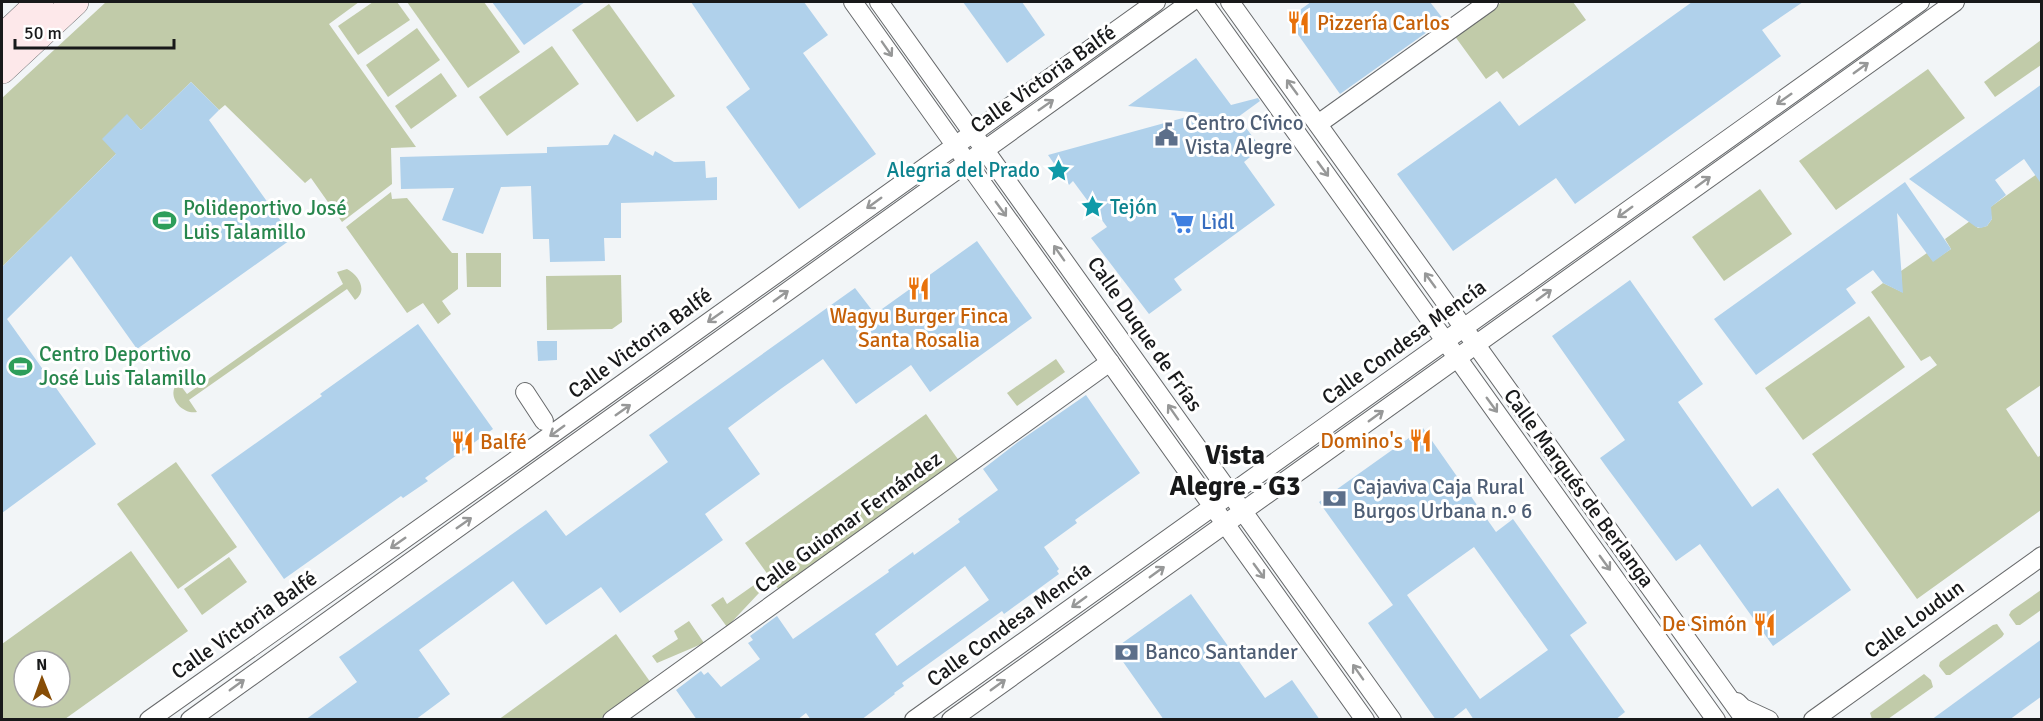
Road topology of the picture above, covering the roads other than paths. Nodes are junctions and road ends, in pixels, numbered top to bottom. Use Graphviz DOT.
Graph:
graph roads {
  1 [pos="40,2"];
  2 [pos="75,2"];
  3 [pos="853,2"];
  4 [pos="879,2"];
  5 [pos="1156,2"];
  6 [pos="1191,2"];
  7 [pos="1203,2"];
  8 [pos="1489,2"];
  9 [pos="1920,2"];
  10 [pos="1955,2"];
  11 [pos="1233,4"];
  12 [pos="2,38"];
  13 [pos="2,70"];
  14 [pos="931,112"];
  15 [pos="1318,124"];
  16 [pos="972,131"];
  17 [pos="992,143"];
  18 [pos="955,144"];
  19 [pos="938,157"];
  20 [pos="967,161"];
  21 [pos="1419,303"];
  22 [pos="1464,327"];
  23 [pos="1497,329"];
  24 [pos="1446,340"];
  25 [pos="1476,344"];
  26 [pos="1428,352"];
  27 [pos="1458,357"];
  28 [pos="1110,362"];
  29 [pos="1493,368"];
  30 [pos="525,392"];
  31 [pos="544,421"];
  32 [pos="1184,467"];
  33 [pos="1231,493"];
  34 [pos="1260,498"];
  35 [pos="1212,507"];
  36 [pos="1243,510"];
  37 [pos="1195,519"];
  38 [pos="1224,524"];
  39 [pos="1265,541"];
  40 [pos="2042,556"];
  41 [pos="1721,686"];
  42 [pos="1702,699"];
  43 [pos="1812,719"];
  44 [pos="149,720"];
  45 [pos="190,720"];
  46 [pos="612,720"];
  47 [pos="914,720"];
  48 [pos="951,720"];
  49 [pos="1365,720"];
  50 [pos="1392,720"];
  51 [pos="1709,720"];
  52 [pos="1716,720"];
  53 [pos="1745,720"];
  54 [pos="1769,720"];
  1 -- 12 [label="main road"];
  2 -- 13 [label="main road"];
  3 -- 14 [label="street, one-way"];
  4 -- 16 [label="street, Calle Duque de Frías"];
  5 -- 16 [label="street, Calle Victoria Balfé"];
  17 -- 6 [label="street, Calle Victoria Balfé, one-way"];
  7 -- 21 [label="street, Calle Marqués de Berlanga, one-way"];
  8 -- 15 [label="street"];
  9 -- 22 [label="street, Calle Condesa Mencía, one-way"];
  23 -- 10 [label="street, Calle Condesa Mencía, one-way"];
  15 -- 11 [label="street, Calle Marqués de Berlanga, one-way"];
  14 -- 18 [label="street"];
  14 -- 19 [label="street"];
  22 -- 15 [label="street, Calle Marqués de Berlanga, one-way"];
  16 -- 17 [label="street, Calle Duque de Frías"];
  16 -- 18 [label="street, Calle Victoria Balfé"];
  17 -- 20 [label="street, Calle Victoria Balfé"];
  33 -- 17 [label="street, Calle Duque de Frías, one-way"];
  18 -- 19 [label="street, Calle Victoria Balfé"];
  18 -- 20 [label="street"];
  19 -- 44 [label="street, Calle Victoria Balfé, one-way"];
  20 -- 28 [label="street, one-way"];
  45 -- 20 [label="street, Calle Victoria Balfé, one-way"];
  21 -- 24 [label="street, Calle Marqués de Berlanga"];
  21 -- 26 [label="street, Calle Marqués de Berlanga"];
  22 -- 24 [label="street, Calle Condesa Mencía"];
  22 -- 25 [label="street, Calle Marqués de Berlanga"];
  23 -- 25 [label="street, Calle Condesa Mencía"];
  23 -- 29 [label="street, Calle Marqués de Berlanga"];
  24 -- 26 [label="street, Calle Condesa Mencía"];
  24 -- 27 [label="street, Calle Marqués de Berlanga"];
  25 -- 27 [label="street, Calle Condesa Mencía"];
  25 -- 29 [label="street, Calle Marqués de Berlanga"];
  26 -- 33 [label="street, Calle Condesa Mencía"];
  34 -- 27 [label="street, Calle Condesa Mencía, one-way"];
  27 -- 42 [label="street, Calle Marqués de Berlanga, one-way"];
  28 -- 32 [label="street"];
  28 -- 46 [label="street, Calle Guiomar Fernández"];
  29 -- 41 [label="street, Calle Marqués de Berlanga"];
  30 -- 31 [label="street"];
  32 -- 35 [label="street"];
  32 -- 37 [label="street"];
  33 -- 35 [label="street, Calle Condesa Mencía"];
  33 -- 36 [label="street, Calle Duque de Frías"];
  34 -- 36 [label="street, Calle Condesa Mencía"];
  34 -- 39 [label="street, Calle Duque de Frías"];
  35 -- 37 [label="street, Calle Condesa Mencía"];
  35 -- 38 [label="street"];
  36 -- 38 [label="street, Calle Condesa Mencía"];
  36 -- 39 [label="street, Calle Duque de Frías"];
  37 -- 47 [label="street, Calle Condesa Mencía, one-way"];
  48 -- 38 [label="street, Calle Condesa Mencía, one-way"];
  38 -- 49 [label="street, one-way"];
  50 -- 39 [label="street, Calle Duque de Frías, one-way"];
  40 -- 43 [label="street, Calle Loudun"];
  41 -- 53 [label="street, Calle Marqués de Berlanga"];
  41 -- 54 [label="street, Calle Marqués de Berlanga"];
  42 -- 51 [label="street, Calle Marqués de Berlanga"];
  42 -- 52 [label="street, Calle Marqués de Berlanga"];
}
